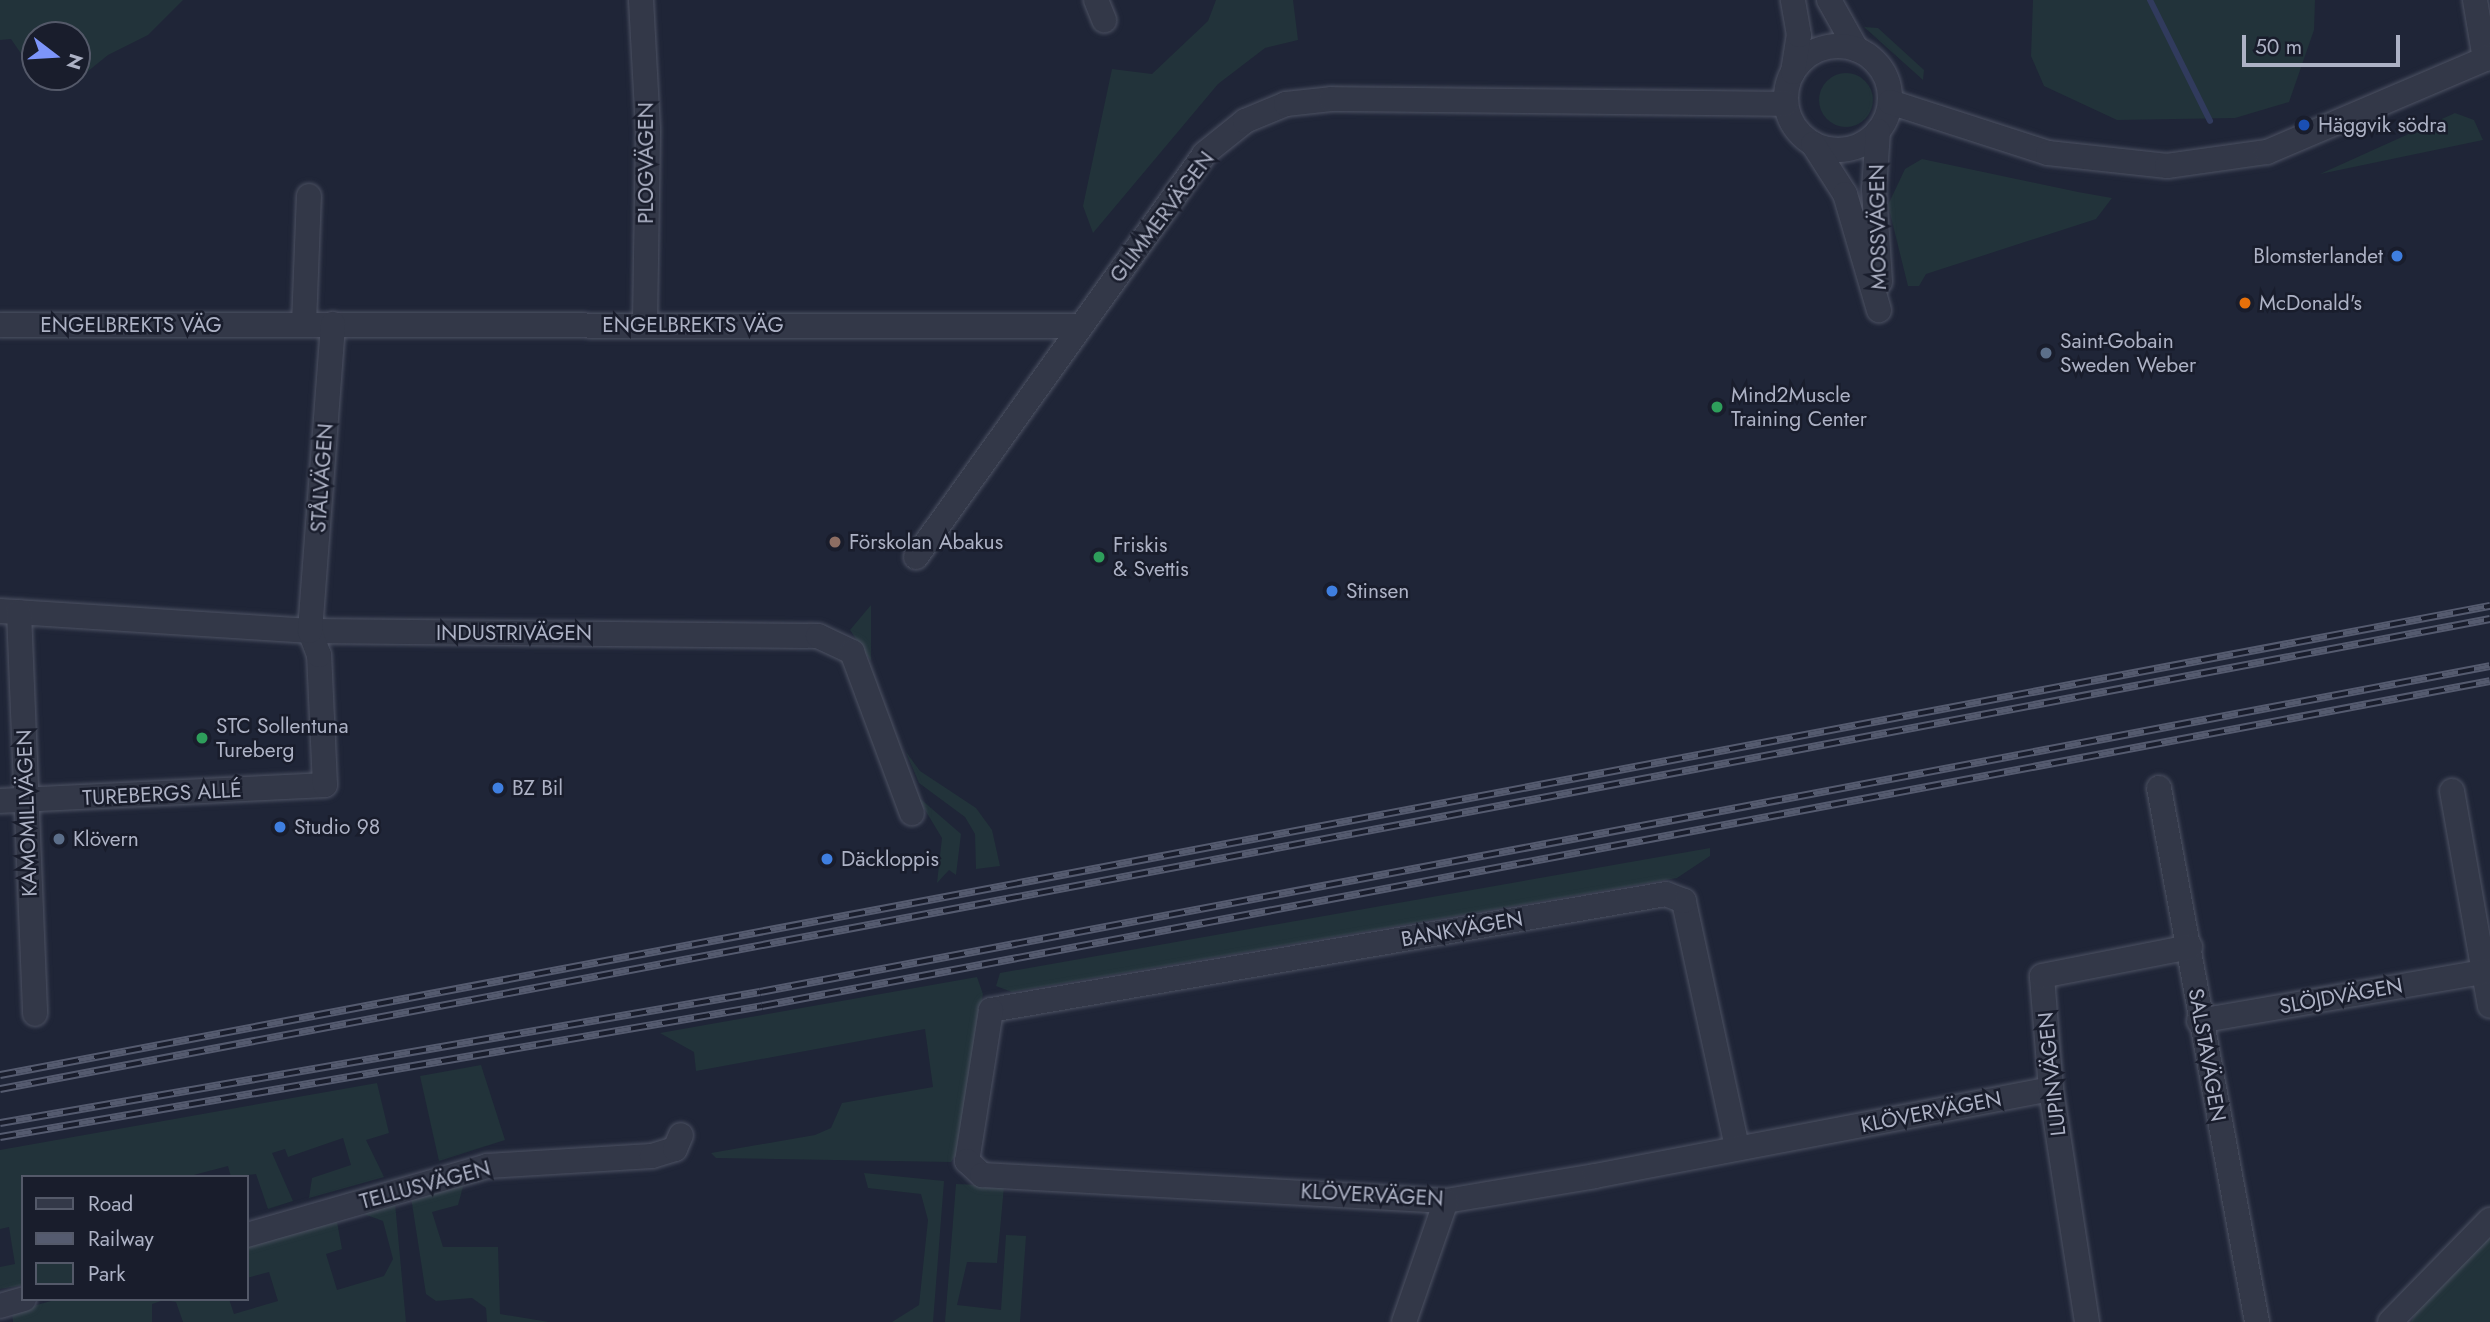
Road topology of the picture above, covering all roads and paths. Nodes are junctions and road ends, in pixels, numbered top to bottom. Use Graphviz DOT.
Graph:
graph roads {
  1 [pos="641,0"];
  2 [pos="1793,0"];
  3 [pos="1829,0"];
  4 [pos="2474,0"];
  5 [pos="1857,50"];
  6 [pos="2487,58"];
  7 [pos="1793,72"];
  8 [pos="1890,102"];
  9 [pos="1786,104"];
  10 [pos="1878,131"];
  11 [pos="1813,144"];
  12 [pos="309,196"];
  13 [pos="304,324"];
  14 [pos="333,324"];
  15 [pos="0,325"];
  16 [pos="645,325"];
  17 [pos="1081,326"];
  18 [pos="916,557"];
  19 [pos="9,611"];
  20 [pos="310,631"];
  21 [pos="324,785"];
  22 [pos="2159,788"];
  23 [pos="2452,791"];
  24 [pos="26,800"];
  25 [pos="0,801"];
  26 [pos="912,813"];
  27 [pos="2190,947"];
  28 [pos="2484,972"];
  29 [pos="2490,1006"];
  30 [pos="991,1010"];
  31 [pos="35,1014"];
  32 [pos="2199,1021"];
  33 [pos="2051,1089"];
  34 [pos="681,1135"];
  35 [pos="1737,1147"];
  36 [pos="1446,1201"];
  37 [pos="2490,1220"];
  38 [pos="248,1235"];
  39 [pos="21,1300"];
  40 [pos="0,1306"];
  41 [pos="1404,1322"];
  42 [pos="2087,1322"];
  43 [pos="2257,1322"];
  44 [pos="2390,1322"];
  1 -- 16 [label="street, PLOGVÄGEN"];
  2 -- 7 [label="street"];
  3 -- 5 [label="street"];
  4 -- 6 [label="street"];
  5 -- 7 [label="street"];
  5 -- 8 [label="street"];
  6 -- 8 [label="street"];
  7 -- 9 [label="street"];
  8 -- 10 [label="street, MOSSVÄGEN"];
  9 -- 11 [label="street, MOSSVÄGEN"];
  9 -- 17 [label="street, GLIMMERVÄGEN"];
  10 -- 11 [label="street, MOSSVÄGEN"];
  10 -- 11 [label="street, MOSSVÄGEN"];
  12 -- 13 [label="street"];
  13 -- 14 [label="street, ENGELBREKTS VÄG"];
  13 -- 15 [label="street, ENGELBREKTS VÄG"];
  14 -- 16 [label="street, ENGELBREKTS VÄG"];
  14 -- 20 [label="street, STÅLVÄGEN"];
  16 -- 17 [label="street, ENGELBREKTS VÄG"];
  17 -- 18 [label="street, GLIMMERVÄGEN"];
  19 -- 20 [label="street, INDUSTRIVÄGEN"];
  19 -- 24 [label="street, KAMOMILLVÄGEN"];
  20 -- 21 [label="street, STÅLVÄGEN"];
  20 -- 26 [label="street, INDUSTRIVÄGEN"];
  21 -- 24 [label="street, TUREBERGS ALLÉ"];
  22 -- 27 [label="street, SALSTAVÄGEN"];
  23 -- 28 [label="street"];
  24 -- 25 [label="street, TUREBERGS ALLÉ"];
  24 -- 31 [label="street, KAMOMILLVÄGEN"];
  27 -- 32 [label="street, SALSTAVÄGEN"];
  27 -- 33 [label="street, LUPINVÄGEN"];
  28 -- 29 [label="street"];
  28 -- 32 [label="street, SLÖJDVÄGEN"];
  30 -- 35 [label="street, BANKVÄGEN"];
  30 -- 36 [label="street, KLÖVERVÄGEN"];
  32 -- 43 [label="street, SALSTAVÄGEN"];
  33 -- 35 [label="street, KLÖVERVÄGEN"];
  33 -- 42 [label="street, LUPINVÄGEN"];
  34 -- 38 [label="street, TELLUSVÄGEN"];
  35 -- 36 [label="street, KLÖVERVÄGEN"];
  36 -- 41 [label="street"];
  37 -- 44 [label="street"];
  39 -- 40 [label="street"];
}
